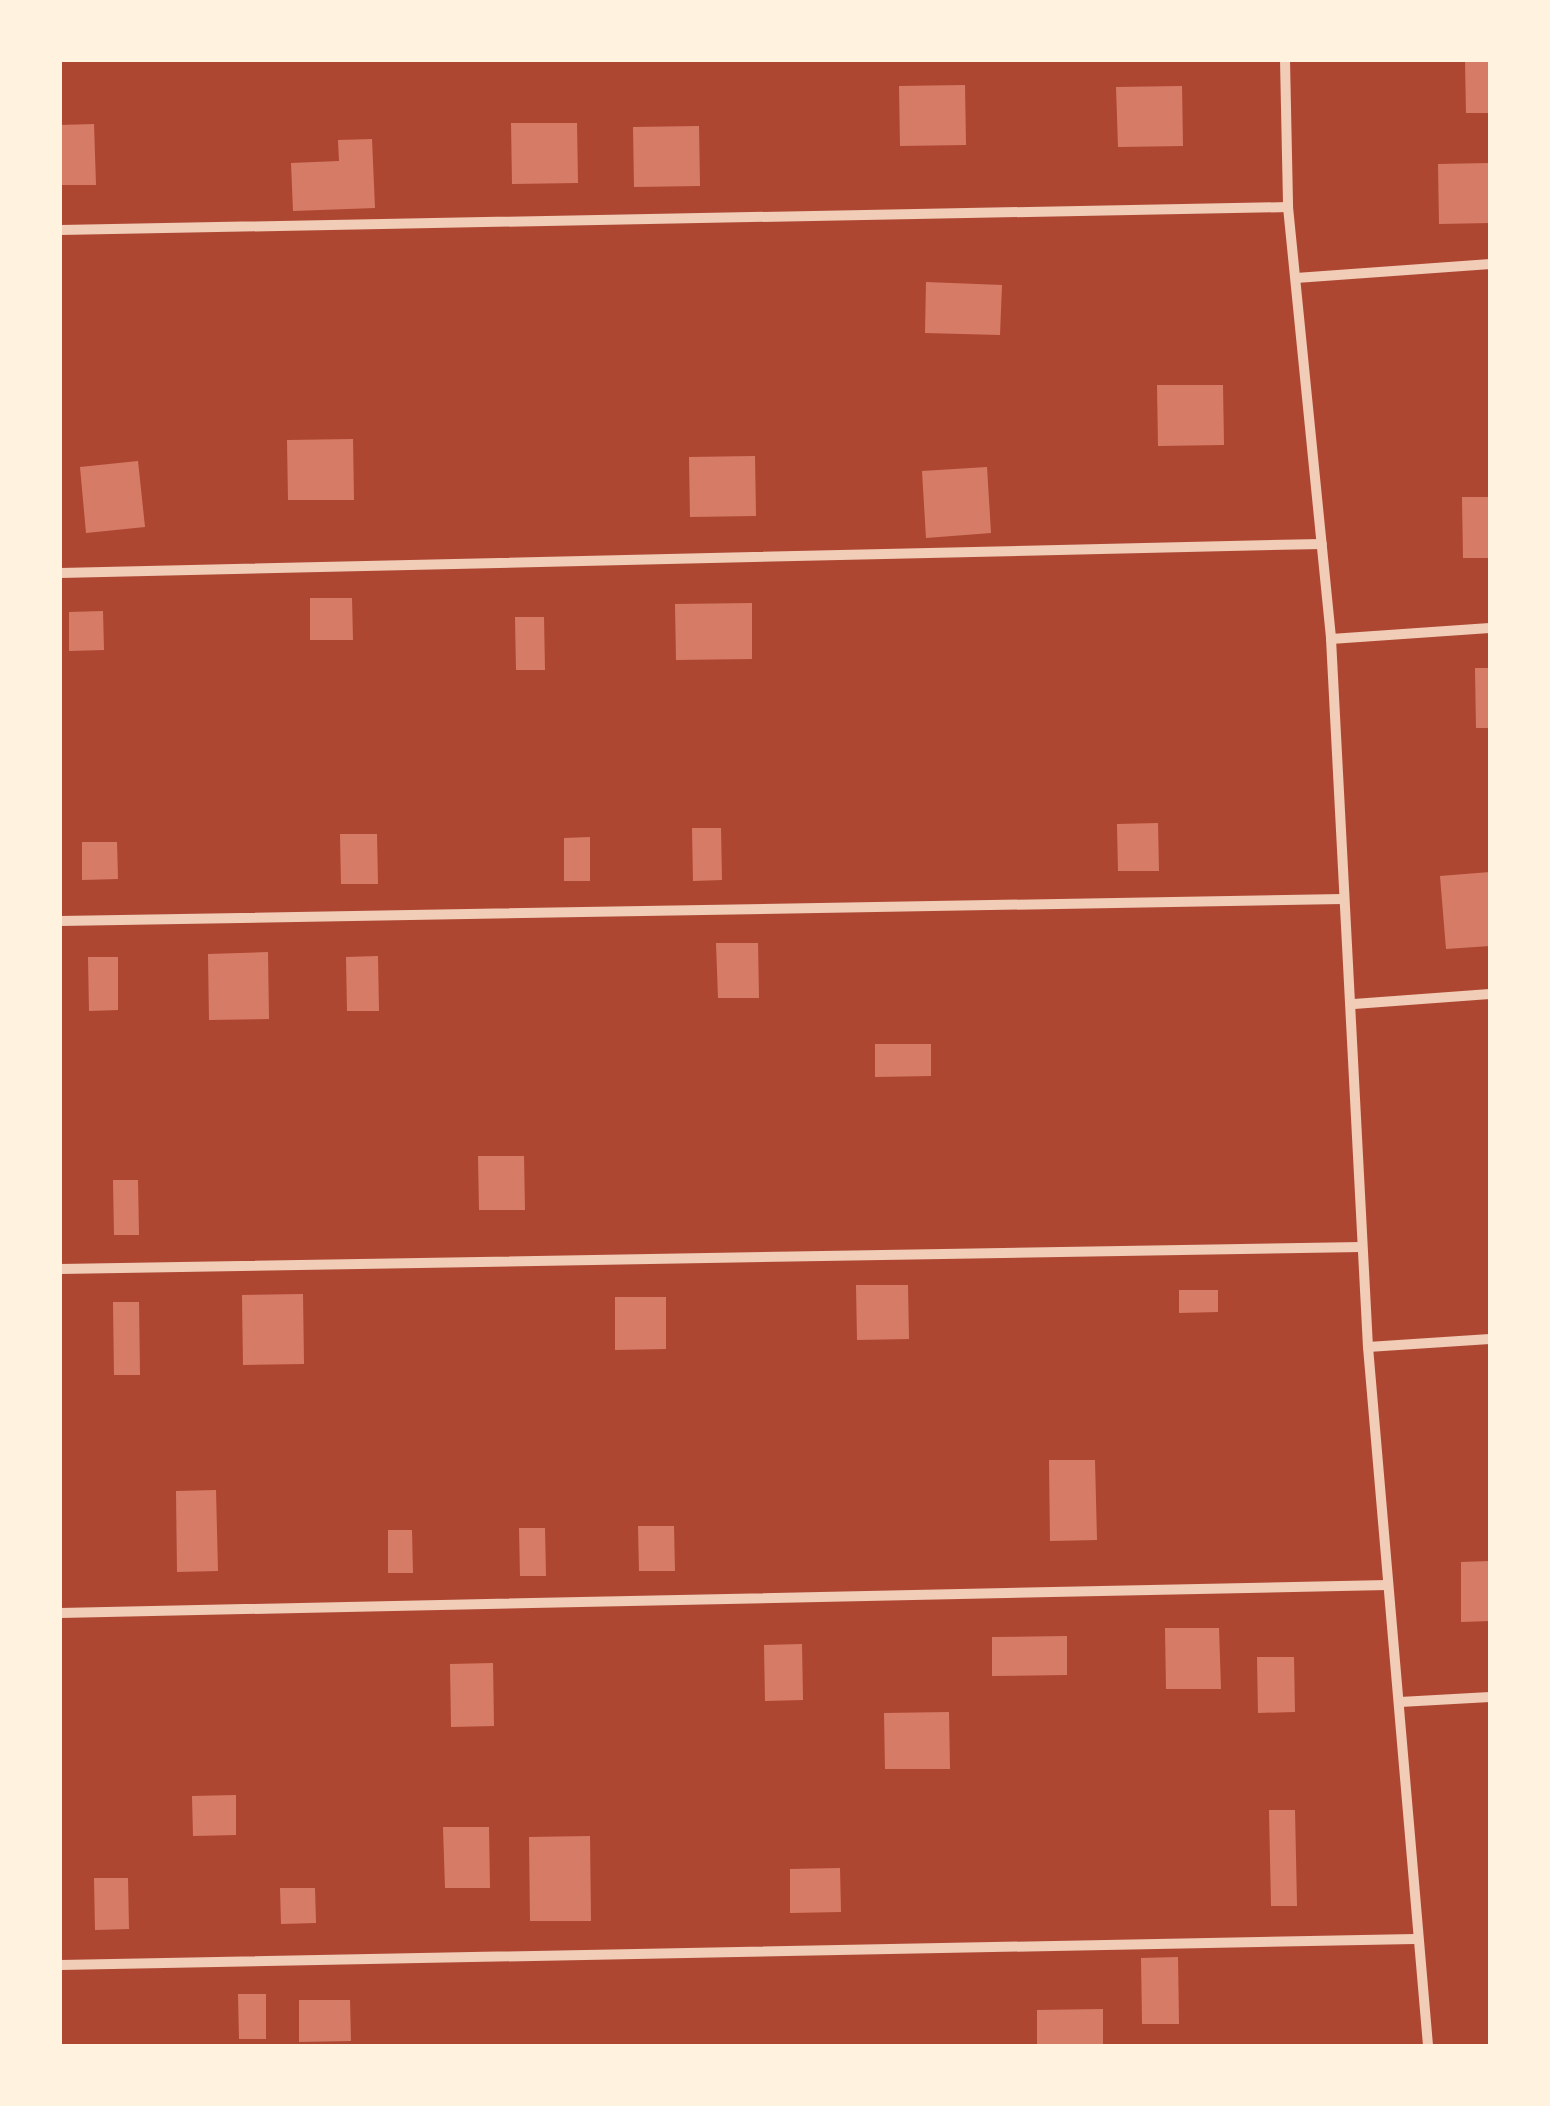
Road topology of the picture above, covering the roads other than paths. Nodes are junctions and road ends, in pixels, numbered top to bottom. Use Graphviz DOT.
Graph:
graph roads {
  1 [pos="1285,60"];
  2 [pos="1288,208"];
  3 [pos="60,230"];
  4 [pos="1490,264"];
  5 [pos="1296,278"];
  6 [pos="1322,544"];
  7 [pos="60,572"];
  8 [pos="1490,628"];
  9 [pos="1331,639"];
  10 [pos="1343,899"];
  11 [pos="60,922"];
  12 [pos="1490,994"];
  13 [pos="1354,1004"];
  14 [pos="1362,1247"];
  15 [pos="60,1268"];
  16 [pos="1490,1340"];
  17 [pos="1368,1347"];
  18 [pos="1388,1586"];
  19 [pos="60,1613"];
  20 [pos="1490,1697"];
  21 [pos="1400,1702"];
  22 [pos="1415,1939"];
  23 [pos="60,1965"];
  24 [pos="1428,2046"];
  1 -- 2 [label="street"];
  2 -- 3 [label="street"];
  2 -- 5 [label="street"];
  4 -- 5 [label="street"];
  5 -- 6 [label="street"];
  6 -- 7 [label="street"];
  6 -- 9 [label="street"];
  8 -- 9 [label="street"];
  9 -- 10 [label="street"];
  10 -- 11 [label="street"];
  10 -- 13 [label="street"];
  12 -- 13 [label="street"];
  13 -- 14 [label="street"];
  14 -- 15 [label="street"];
  14 -- 17 [label="street"];
  16 -- 17 [label="street"];
  17 -- 18 [label="street"];
  18 -- 19 [label="street"];
  18 -- 21 [label="street"];
  20 -- 21 [label="street"];
  21 -- 22 [label="street"];
  22 -- 23 [label="street"];
  22 -- 24 [label="street"];
}
